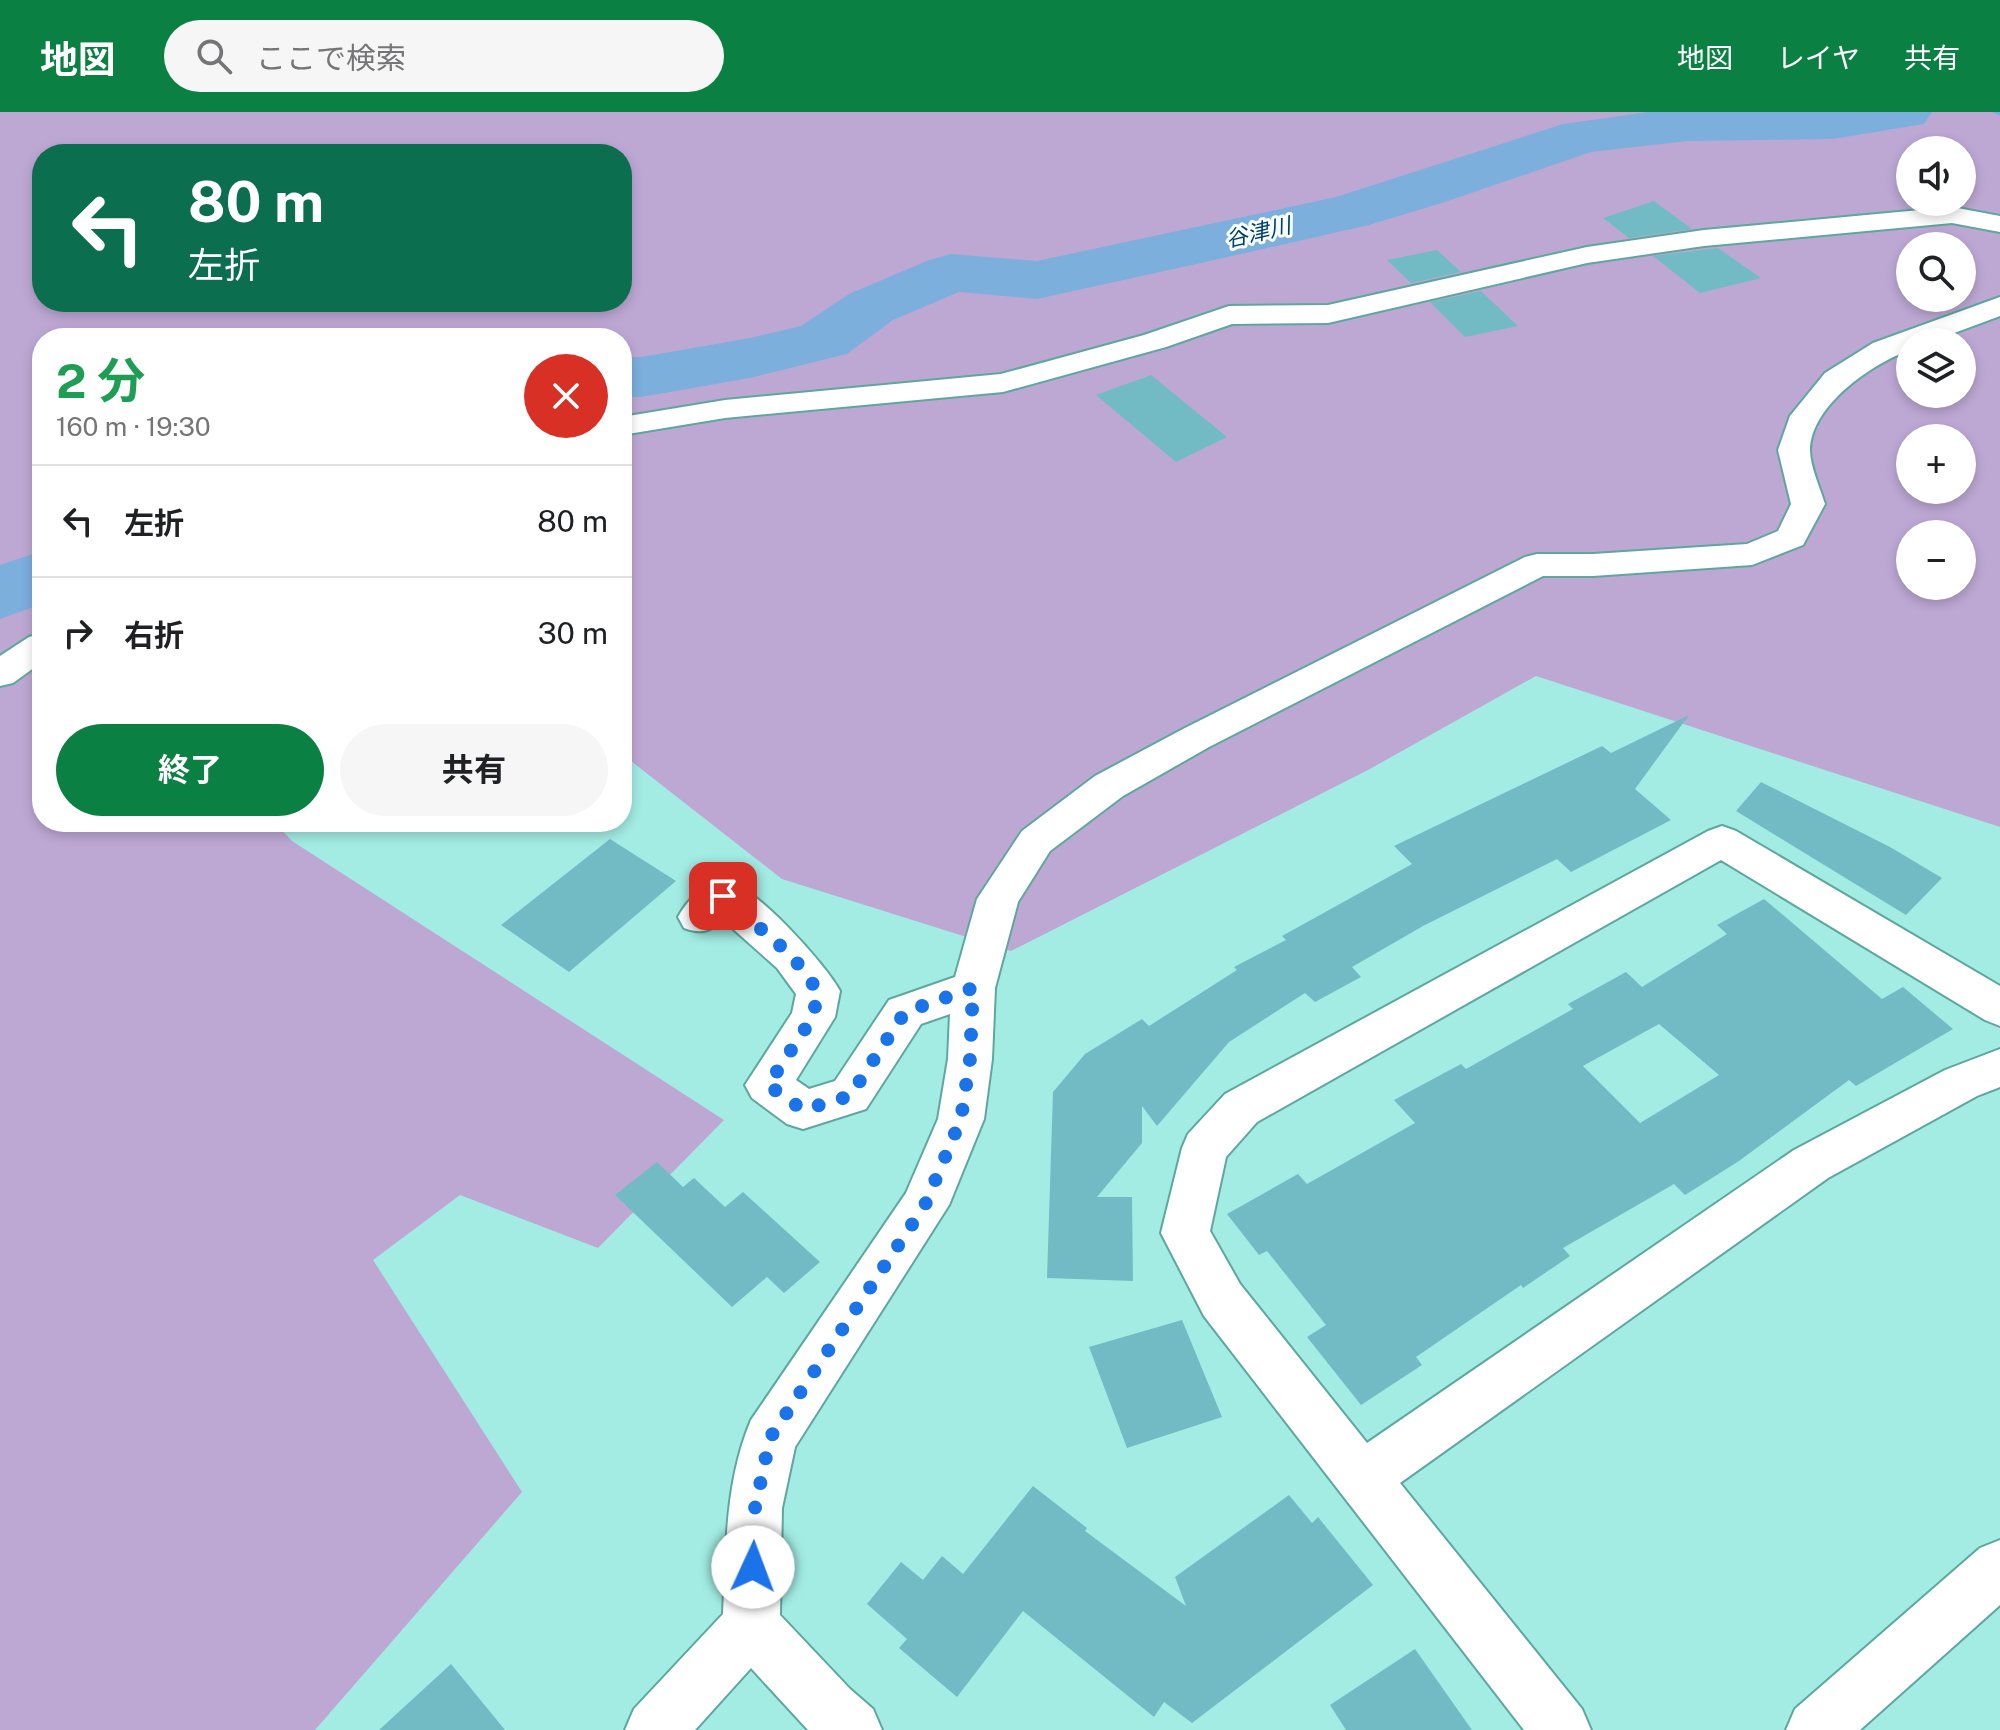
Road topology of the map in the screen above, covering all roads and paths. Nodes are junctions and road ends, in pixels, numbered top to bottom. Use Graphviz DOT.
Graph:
graph roads {
  1 [pos="2000,224"];
  2 [pos="2000,306"];
  3 [pos="632,424"];
  4 [pos="32,652"];
  5 [pos="0,674"];
  6 [pos="699,917"];
  7 [pos="973,988"];
  8 [pos="2000,1008"];
  9 [pos="2000,1068"];
  10 [pos="1362,1478"];
  11 [pos="2000,1568"];
  12 [pos="751,1626"];
  13 [pos="655,1730"];
  14 [pos="852,1730"];
  15 [pos="1561,1730"];
  16 [pos="1816,1730"];
  1 -- 3 [label="street"];
  2 -- 7 [label="street"];
  4 -- 5 [label="street"];
  6 -- 7 [label="street"];
  7 -- 12 [label="street"];
  8 -- 10 [label="street"];
  9 -- 10 [label="street"];
  10 -- 15 [label="street"];
  11 -- 16 [label="street"];
  12 -- 13 [label="street"];
  12 -- 14 [label="street"];
}
